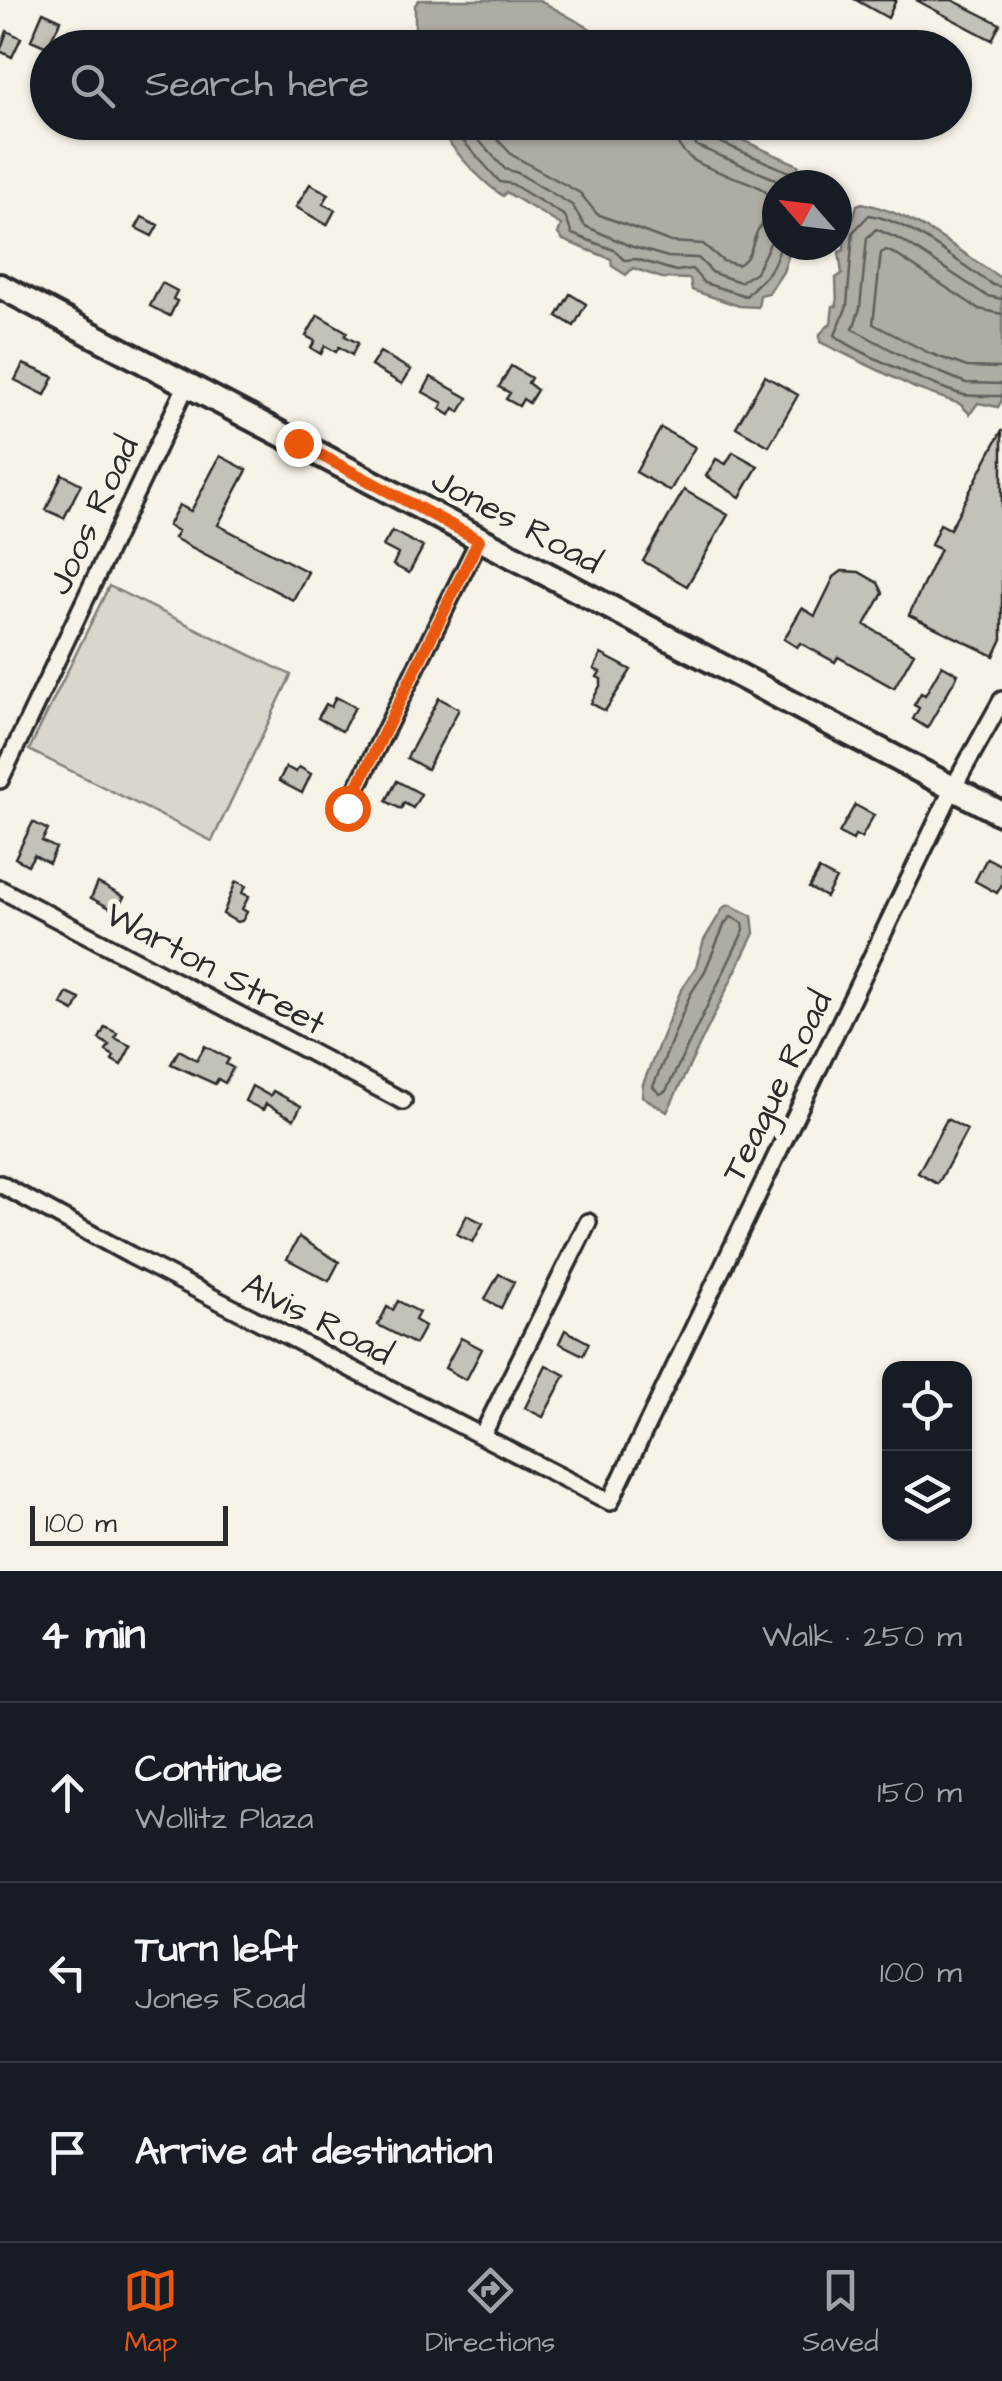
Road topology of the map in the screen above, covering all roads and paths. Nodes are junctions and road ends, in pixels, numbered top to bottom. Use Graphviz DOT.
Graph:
graph roads {
  1 [pos="0,286"];
  2 [pos="187,384"];
  3 [pos="479,540"];
  4 [pos="1002,700"];
  5 [pos="0,780"];
  6 [pos="953,788"];
  7 [pos="347,808"];
  8 [pos="1002,814"];
  9 [pos="0,889"];
  10 [pos="403,1101"];
  11 [pos="0,1184"];
  12 [pos="588,1222"];
  13 [pos="482,1436"];
  14 [pos="610,1502"];
  1 -- 2 [label="street, Jones Road"];
  2 -- 3 [label="street, Jones Road"];
  2 -- 5 [label="street, Joos Road"];
  3 -- 6 [label="street, Jones Road"];
  3 -- 7 [label="street"];
  4 -- 6 [label="street, Teague Road"];
  6 -- 8 [label="street, Jones Road"];
  6 -- 14 [label="street, Teague Road"];
  9 -- 10 [label="street, Warton Street"];
  11 -- 13 [label="street, Alvis Road"];
  12 -- 13 [label="street"];
  13 -- 14 [label="street, Alvis Road"];
}
